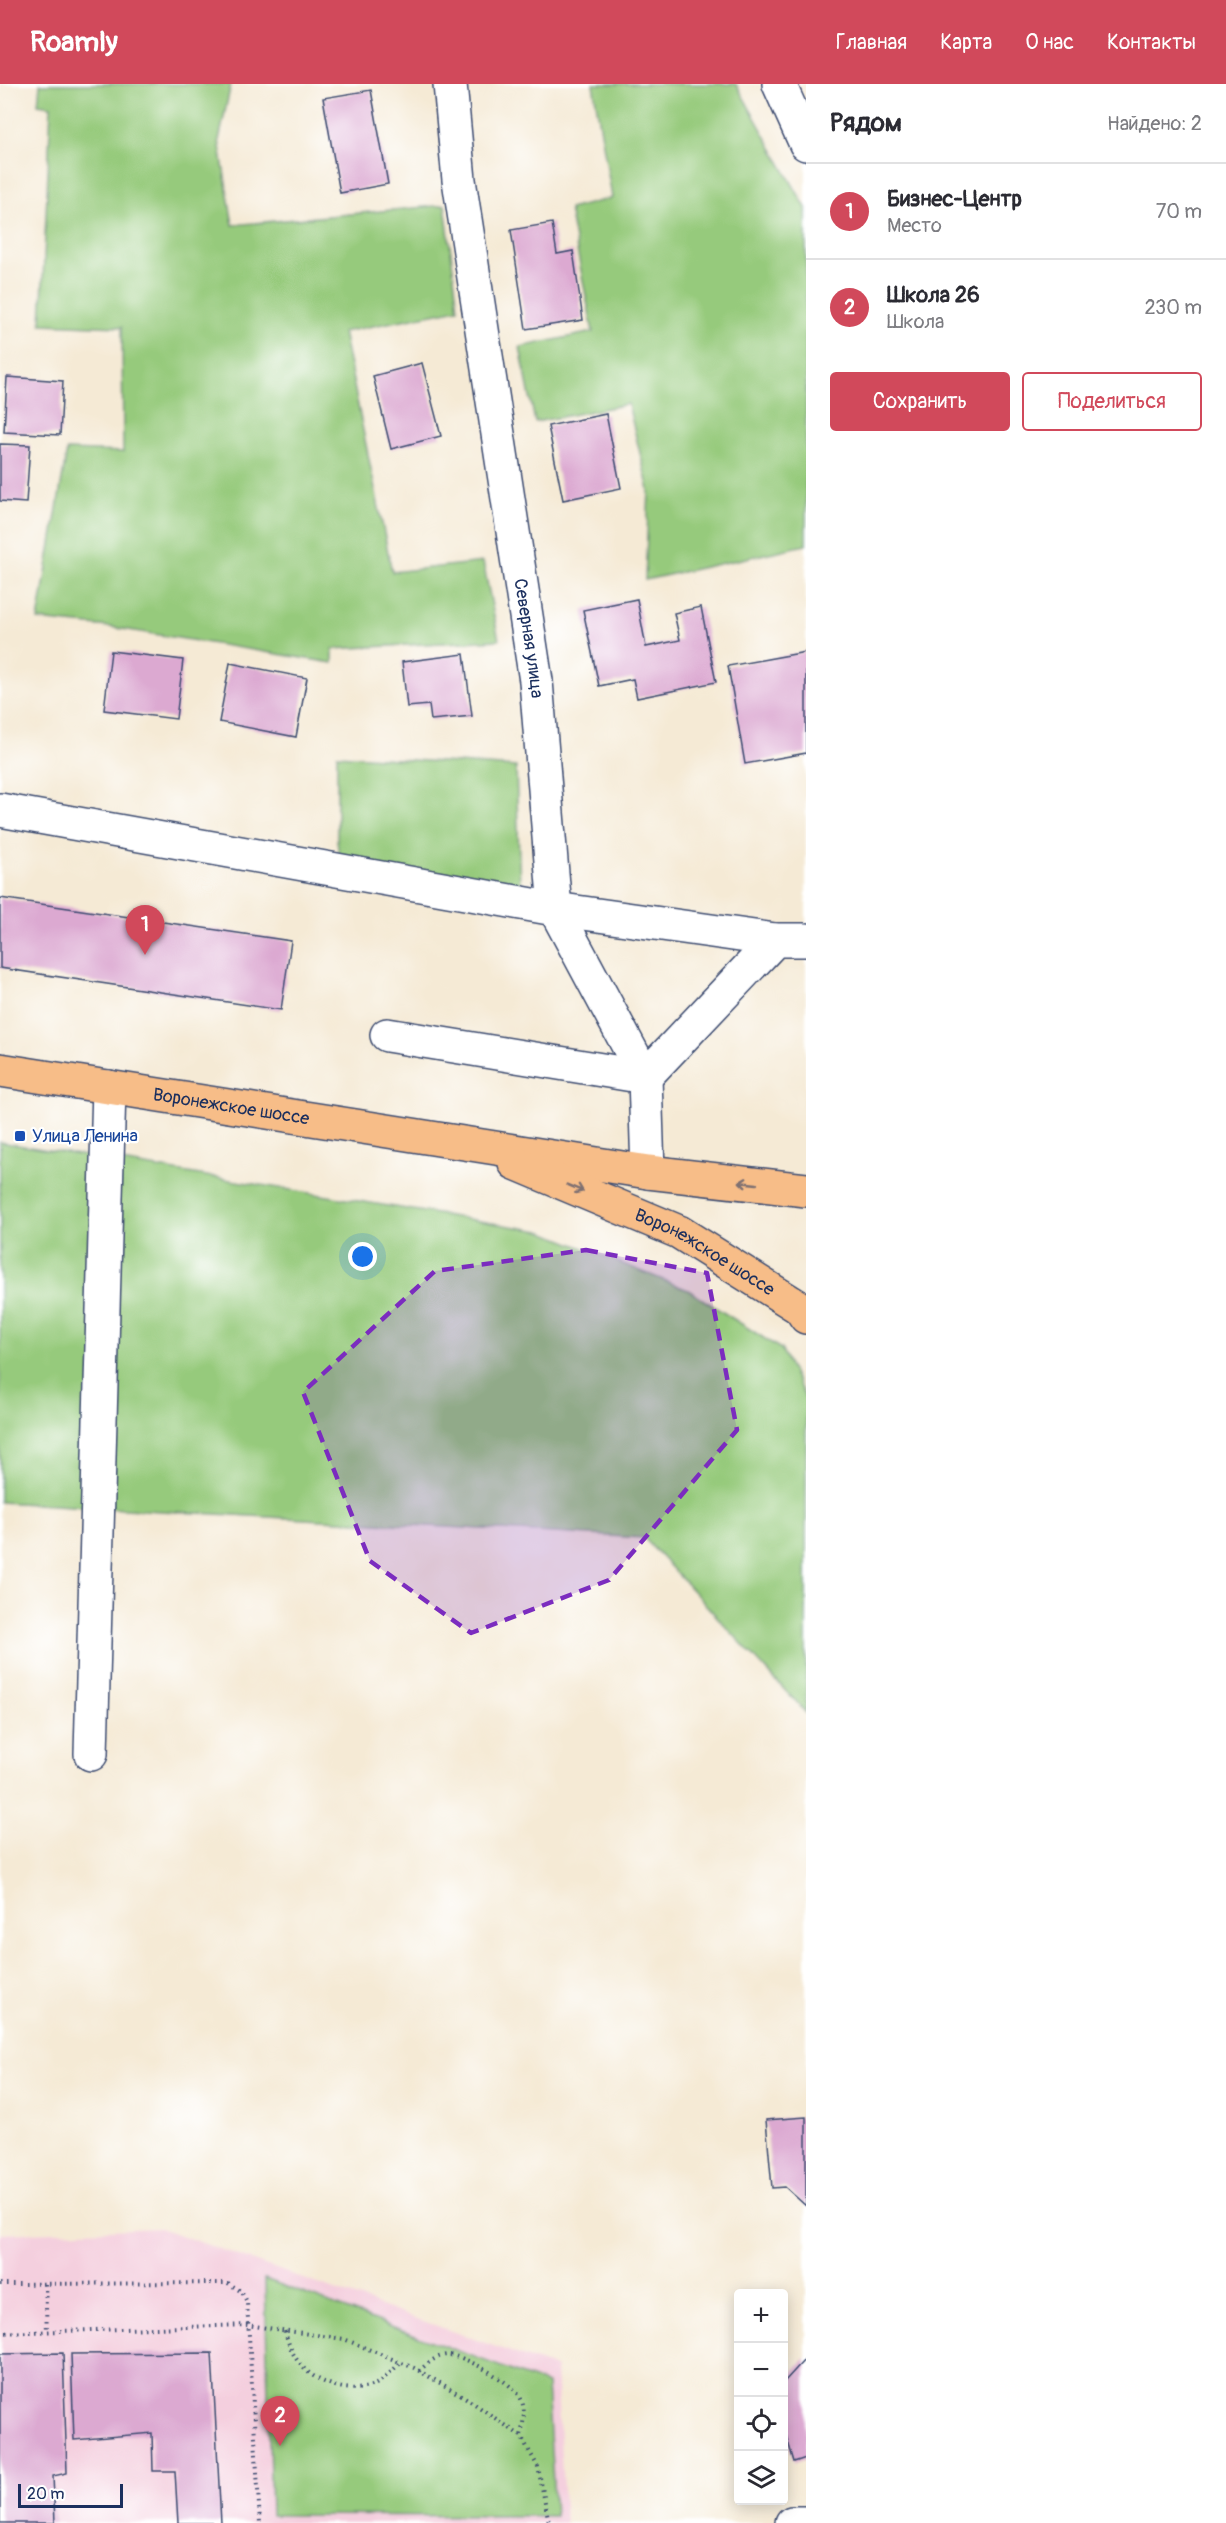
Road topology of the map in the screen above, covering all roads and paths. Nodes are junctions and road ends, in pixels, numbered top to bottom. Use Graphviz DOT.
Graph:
graph roads {
  1 [pos="450,84"];
  2 [pos="779,84"];
  3 [pos="806,144"];
  4 [pos="0,810"];
  5 [pos="555,909"];
  6 [pos="790,940"];
  7 [pos="387,1035"];
  8 [pos="0,1070"];
  9 [pos="645,1077"];
  10 [pos="109,1087"];
  11 [pos="463,1142"];
  12 [pos="648,1172"];
  13 [pos="806,1190"];
  14 [pos="806,1317"];
  15 [pos="92,1754"];
  16 [pos="0,2284"];
  17 [pos="45,2284"];
  18 [pos="247,2325"];
  19 [pos="46,2331"];
  20 [pos="285,2331"];
  21 [pos="0,2333"];
  22 [pos="401,2363"];
  23 [pos="419,2371"];
  24 [pos="520,2436"];
  25 [pos="260,2523"];
  26 [pos="549,2523"];
  27 [pos="792,2523"];
  28 [pos="806,2523"];
  1 -- 5 [label="street, Северная улица"];
  2 -- 3 [label="street"];
  4 -- 5 [label="street"];
  5 -- 6 [label="street"];
  5 -- 9 [label="street, Северная улица"];
  6 -- 9 [label="street"];
  7 -- 9 [label="street"];
  8 -- 10 [label="main road, Воронежское шоссе"];
  9 -- 12 [label="street, Северная улица"];
  10 -- 11 [label="main road, Воронежское шоссе"];
  10 -- 15 [label="street"];
  11 -- 12 [label="main road, Воронежское шоссе"];
  11 -- 14 [label="main road, Воронежское шоссе, one-way"];
  13 -- 12 [label="main road, Воронежское шоссе, one-way"];
  16 -- 17 [label="path"];
  17 -- 18 [label="path"];
  17 -- 19 [label="path"];
  18 -- 19 [label="path"];
  18 -- 20 [label="path"];
  18 -- 25 [label="path"];
  19 -- 21 [label="path"];
  20 -- 22 [label="path"];
  20 -- 22 [label="path"];
  22 -- 23 [label="path"];
  23 -- 24 [label="path"];
  23 -- 24 [label="path"];
  24 -- 26 [label="path"];
  27 -- 28 [label="street"];
}
